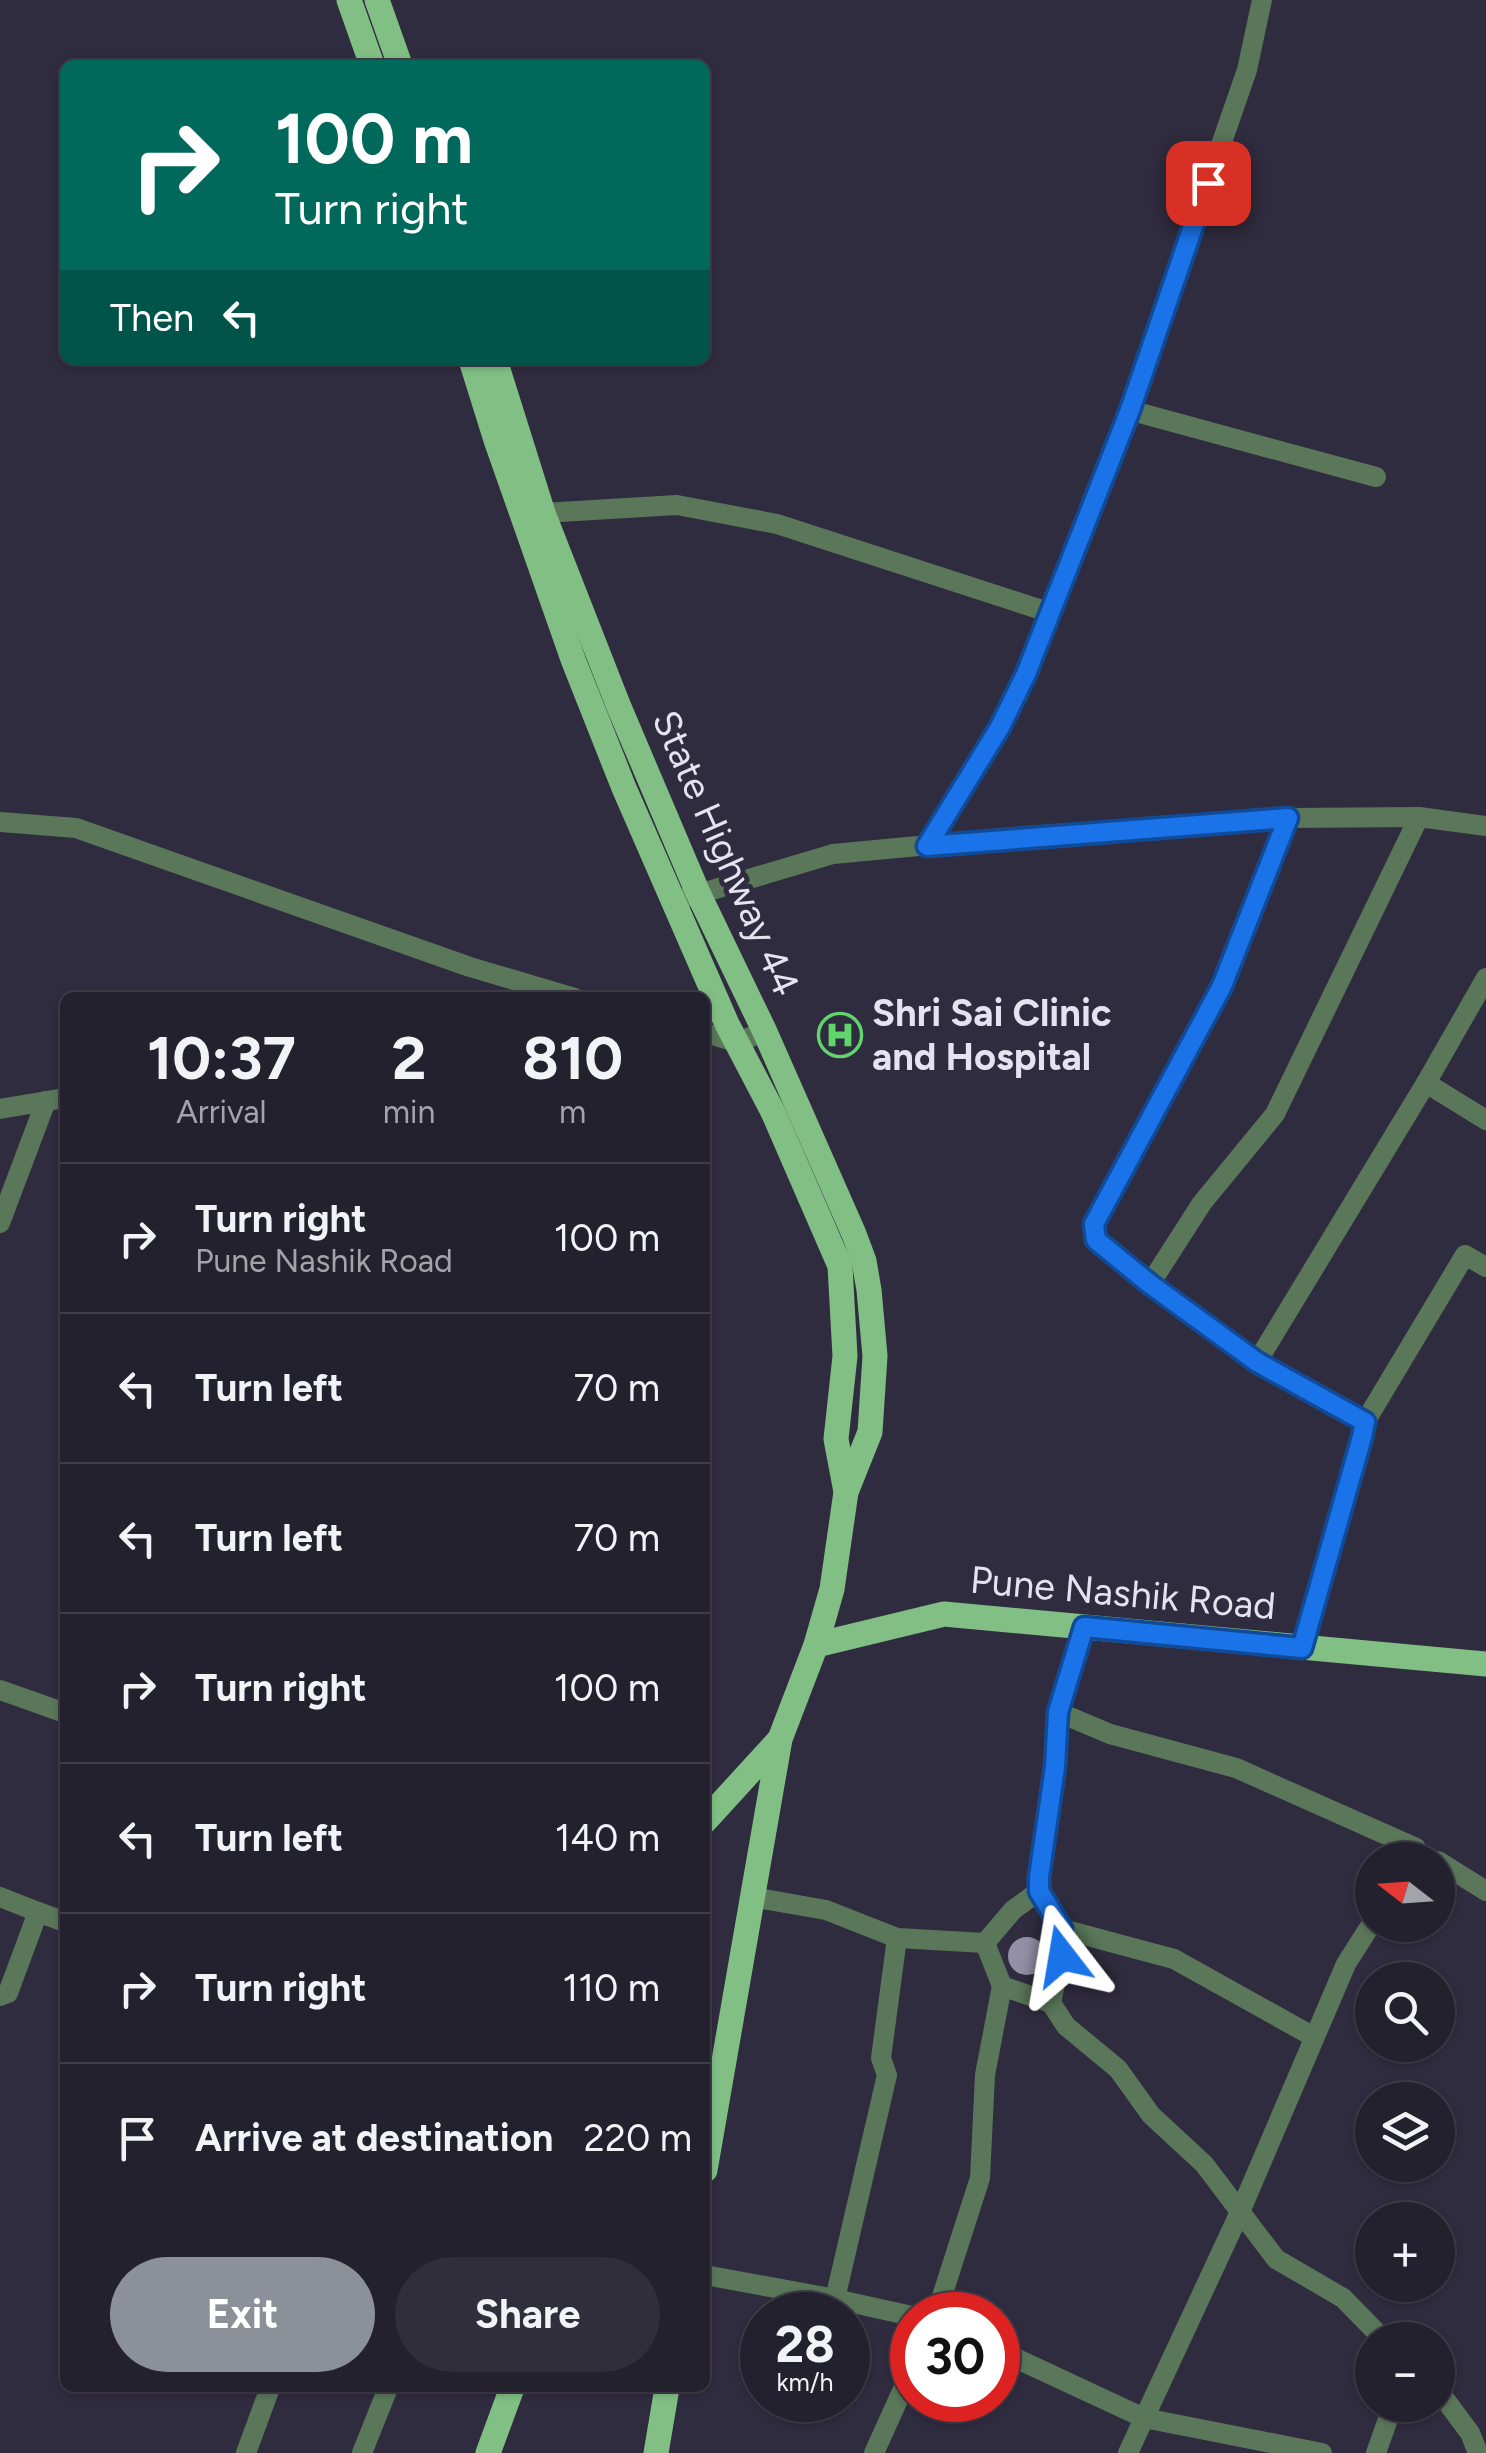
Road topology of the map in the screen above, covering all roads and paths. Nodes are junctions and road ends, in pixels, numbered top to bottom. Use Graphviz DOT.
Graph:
graph roads {
  1 [pos="349,0"];
  2 [pos="377,0"];
  3 [pos="1262,0"];
  4 [pos="370,60"];
  5 [pos="398,60"];
  6 [pos="485,366"];
  7 [pos="1130,410"];
  8 [pos="1376,478"];
  9 [pos="543,513"];
  10 [pos="1051,613"];
  11 [pos="1288,818"];
  12 [pos="1419,818"];
  13 [pos="0,822"];
  14 [pos="1486,826"];
  15 [pos="927,846"];
  16 [pos="686,898"];
  17 [pos="1486,978"];
  18 [pos="517,990"];
  19 [pos="765,1032"];
  20 [pos="710,1034"];
  21 [pos="736,1042"];
  22 [pos="1426,1083"];
  23 [pos="56,1100"];
  24 [pos="0,1109"];
  25 [pos="1486,1120"];
  26 [pos="0,1223"];
  27 [pos="852,1264"];
  28 [pos="1486,1267"];
  29 [pos="1150,1284"];
  30 [pos="1257,1362"];
  31 [pos="1365,1422"];
  32 [pos="1084,1627"];
  33 [pos="816,1645"];
  34 [pos="1302,1648"];
  35 [pos="1486,1664"];
  36 [pos="0,1690"];
  37 [pos="60,1711"];
  38 [pos="1058,1712"];
  39 [pos="780,1739"];
  40 [pos="710,1816"];
  41 [pos="1388,1842"];
  42 [pos="1455,1871"];
  43 [pos="1039,1891"];
  44 [pos="1486,1891"];
  45 [pos="0,1897"];
  46 [pos="752,1897"];
  47 [pos="38,1912"];
  48 [pos="60,1920"];
  49 [pos="1062,1929"];
  50 [pos="897,1938"];
  51 [pos="1360,1942"];
  52 [pos="985,1943"];
  53 [pos="1002,1986"];
  54 [pos="0,1996"];
  55 [pos="1050,2003"];
  56 [pos="1314,2037"];
  57 [pos="710,2141"];
  58 [pos="1240,2212"];
  59 [pos="710,2276"];
  60 [pos="797,2292"];
  61 [pos="837,2292"];
  62 [pos="943,2292"];
  63 [pos="1366,2322"];
  64 [pos="1020,2360"];
  65 [pos="269,2392"];
  66 [pos="386,2392"];
  67 [pos="511,2392"];
  68 [pos="666,2392"];
  69 [pos="1455,2413"];
  70 [pos="890,2418"];
  71 [pos="1144,2418"];
  72 [pos="1386,2422"];
  73 [pos="246,2453"];
  74 [pos="362,2453"];
  75 [pos="488,2453"];
  76 [pos="656,2453"];
  77 [pos="874,2453"];
  78 [pos="1128,2453"];
  79 [pos="1322,2453"];
  80 [pos="1376,2453"];
  81 [pos="1478,2453"];
  1 -- 4 [label="main road"];
  2 -- 5 [label="main road"];
  3 -- 7 [label="street"];
  6 -- 9 [label="main road, State Highway 44"];
  6 -- 16 [label="main road, State Highway 44"];
  7 -- 8 [label="street"];
  7 -- 10 [label="street"];
  9 -- 10 [label="street"];
  9 -- 16 [label="main road, State Highway 44"];
  10 -- 15 [label="street"];
  11 -- 12 [label="street"];
  11 -- 15 [label="street"];
  11 -- 29 [label="street"];
  12 -- 14 [label="street"];
  12 -- 29 [label="street"];
  13 -- 18 [label="street"];
  15 -- 16 [label="street"];
  16 -- 19 [label="main road, State Highway 44"];
  16 -- 21 [label="main road, State Highway 44"];
  17 -- 22 [label="street"];
  19 -- 21 [label="street"];
  19 -- 27 [label="main road, State Highway 44"];
  20 -- 21 [label="street"];
  21 -- 27 [label="main road, State Highway 44"];
  22 -- 25 [label="street"];
  22 -- 30 [label="street"];
  23 -- 24 [label="street"];
  23 -- 26 [label="street"];
  27 -- 33 [label="main road, State Highway 44"];
  28 -- 31 [label="street"];
  29 -- 30 [label="street"];
  30 -- 31 [label="street"];
  31 -- 34 [label="street"];
  32 -- 33 [label="main road, Pune Nashik Road"];
  32 -- 34 [label="main road, Pune Nashik Road"];
  32 -- 38 [label="street"];
  33 -- 39 [label="main road, State Highway 44"];
  34 -- 35 [label="main road, Pune Nashik Road"];
  36 -- 37 [label="street"];
  38 -- 41 [label="street"];
  38 -- 43 [label="street"];
  39 -- 40 [label="main road"];
  39 -- 46 [label="main road, State Highway 44"];
  42 -- 44 [label="street"];
  43 -- 49 [label="street"];
  43 -- 52 [label="street"];
  45 -- 47 [label="street"];
  46 -- 50 [label="street"];
  46 -- 57 [label="main road, State Highway 44"];
  47 -- 48 [label="street"];
  47 -- 54 [label="street"];
  49 -- 55 [label="street"];
  49 -- 56 [label="street"];
  50 -- 52 [label="street"];
  50 -- 61 [label="street"];
  51 -- 56 [label="street"];
  52 -- 53 [label="street"];
  53 -- 55 [label="street"];
  53 -- 62 [label="street"];
  55 -- 58 [label="street"];
  56 -- 58 [label="street"];
  58 -- 63 [label="street"];
  58 -- 71 [label="street"];
  59 -- 60 [label="street"];
  64 -- 71 [label="street"];
  65 -- 73 [label="street"];
  66 -- 74 [label="street"];
  67 -- 75 [label="main road"];
  68 -- 76 [label="main road"];
  69 -- 81 [label="street"];
  70 -- 77 [label="street"];
  71 -- 78 [label="street"];
  71 -- 79 [label="street"];
  72 -- 80 [label="street"];
}
